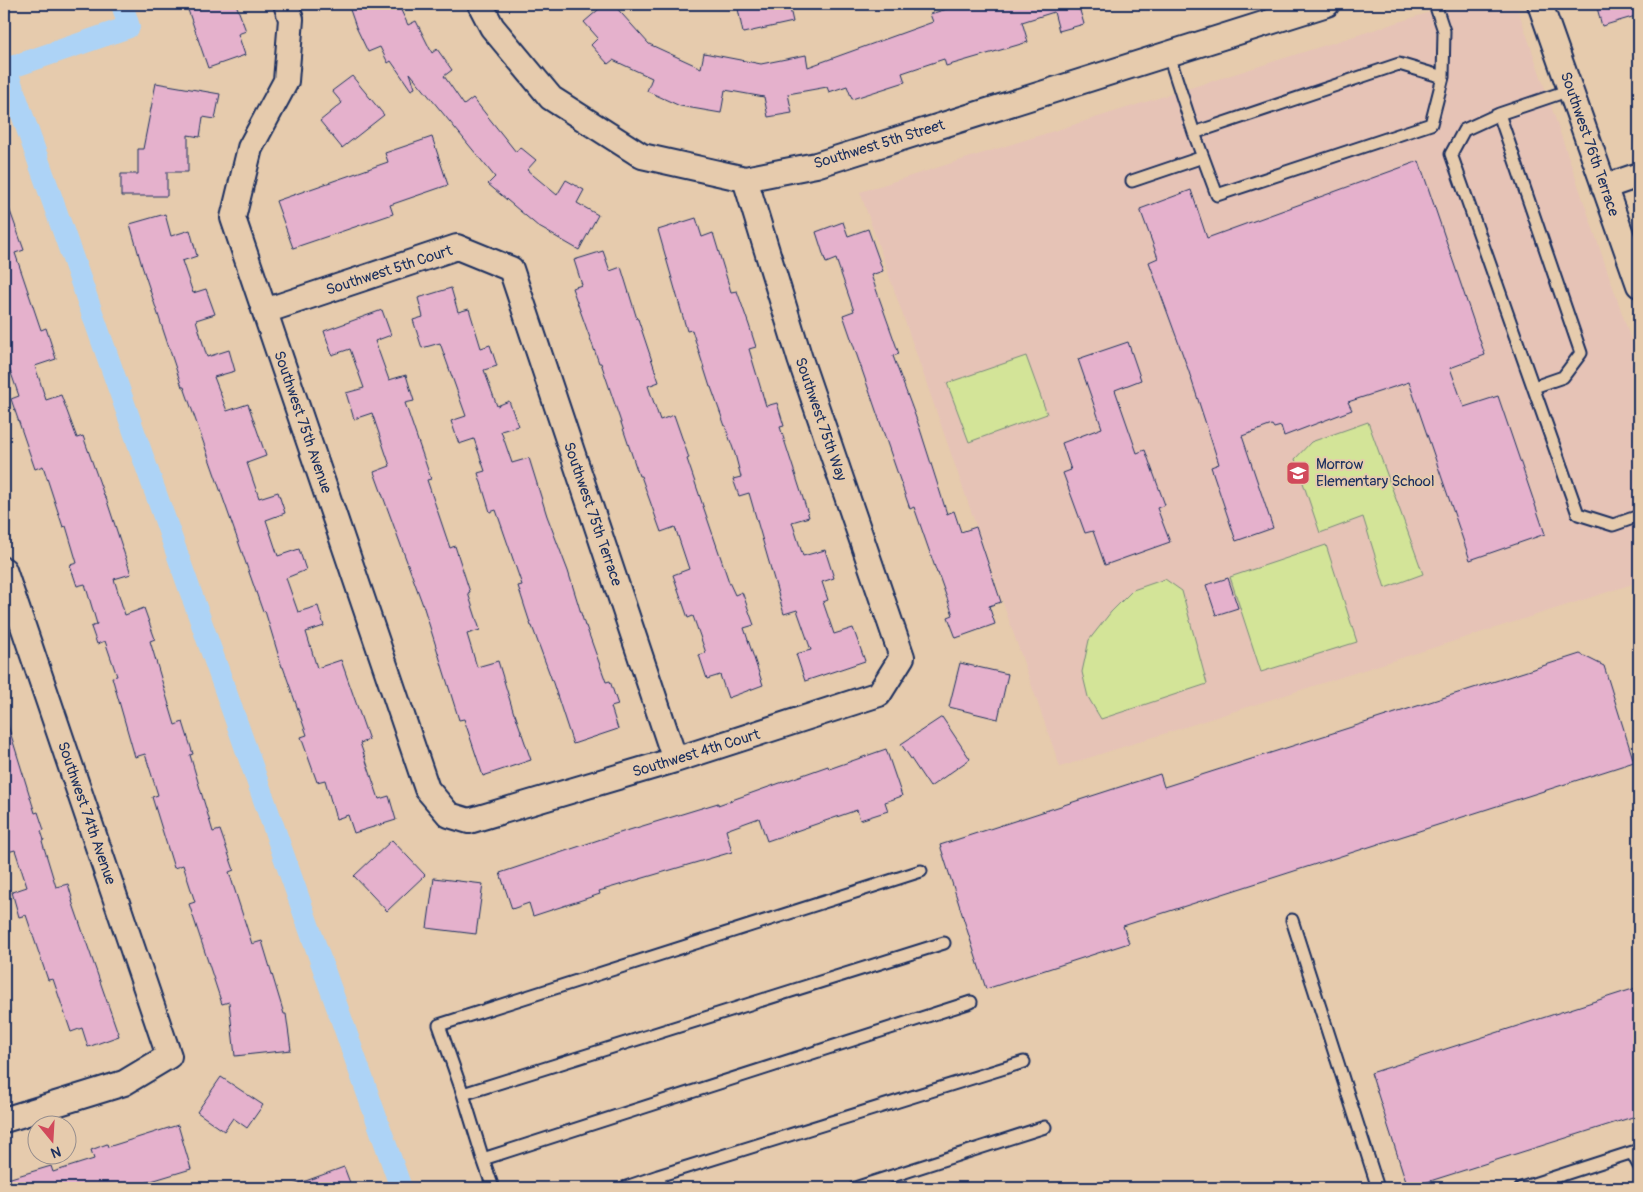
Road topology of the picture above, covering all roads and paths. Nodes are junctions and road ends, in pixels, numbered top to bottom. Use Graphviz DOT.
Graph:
graph roads {
  1 [pos="286,4"];
  2 [pos="480,4"];
  3 [pos="1327,4"];
  4 [pos="1435,4"];
  5 [pos="1540,4"];
  6 [pos="1280,11"];
  7 [pos="1168,53"];
  8 [pos="1443,77"];
  9 [pos="1570,90"];
  10 [pos="1499,114"];
  11 [pos="1194,132"];
  12 [pos="1203,157"];
  13 [pos="1639,175"];
  14 [pos="745,179"];
  15 [pos="1132,181"];
  16 [pos="1604,187"];
  17 [pos="511,269"];
  18 [pos="1639,285"];
  19 [pos="265,310"];
  20 [pos="1534,387"];
  21 [pos="1639,516"];
  22 [pos="4,570"];
  23 [pos="902,657"];
  24 [pos="675,760"];
  25 [pos="469,821"];
  26 [pos="921,871"];
  27 [pos="1292,920"];
  28 [pos="944,943"];
  29 [pos="971,1002"];
  30 [pos="1024,1062"];
  31 [pos="463,1094"];
  32 [pos="4,1120"];
  33 [pos="1045,1127"];
  34 [pos="1635,1151"];
  35 [pos="483,1159"];
  36 [pos="1639,1166"];
  37 [pos="658,1176"];
  38 [pos="494,1188"];
  39 [pos="622,1188"];
  40 [pos="662,1188"];
  41 [pos="855,1188"];
  42 [pos="1378,1188"];
  43 [pos="1520,1188"];
  1 -- 19 [label="street, Southwest 75th Avenue"];
  2 -- 14 [label="street, Southwest 5th Street"];
  3 -- 6 [label="street, Southwest 5th Street"];
  4 -- 8 [label="lane"];
  5 -- 9 [label="street, Southwest 76th Terrace"];
  6 -- 7 [label="street, Southwest 5th Street"];
  7 -- 11 [label="lane"];
  7 -- 14 [label="street, Southwest 5th Street"];
  8 -- 11 [label="lane"];
  8 -- 12 [label="lane"];
  9 -- 10 [label="lane"];
  9 -- 16 [label="street, Southwest 76th Terrace"];
  10 -- 20 [label="lane"];
  10 -- 20 [label="lane"];
  11 -- 12 [label="lane"];
  12 -- 15 [label="lane"];
  13 -- 16 [label="street"];
  14 -- 23 [label="street, Southwest 75th Way"];
  16 -- 18 [label="street, Southwest 76th Terrace"];
  17 -- 19 [label="street, Southwest 5th Court"];
  17 -- 24 [label="street, Southwest 75th Terrace"];
  19 -- 25 [label="street, Southwest 75th Avenue"];
  20 -- 21 [label="lane"];
  22 -- 32 [label="street, Southwest 74th Avenue"];
  23 -- 24 [label="street, Southwest 4th Court"];
  24 -- 25 [label="street, Southwest 4th Court"];
  26 -- 31 [label="lane"];
  27 -- 42 [label="lane"];
  28 -- 31 [label="lane"];
  29 -- 35 [label="lane"];
  30 -- 37 [label="lane"];
  31 -- 35 [label="lane"];
  33 -- 41 [label="lane"];
  34 -- 36 [label="lane"];
  34 -- 43 [label="lane"];
  35 -- 38 [label="lane"];
  37 -- 39 [label="lane"];
  37 -- 40 [label="lane"];
}
